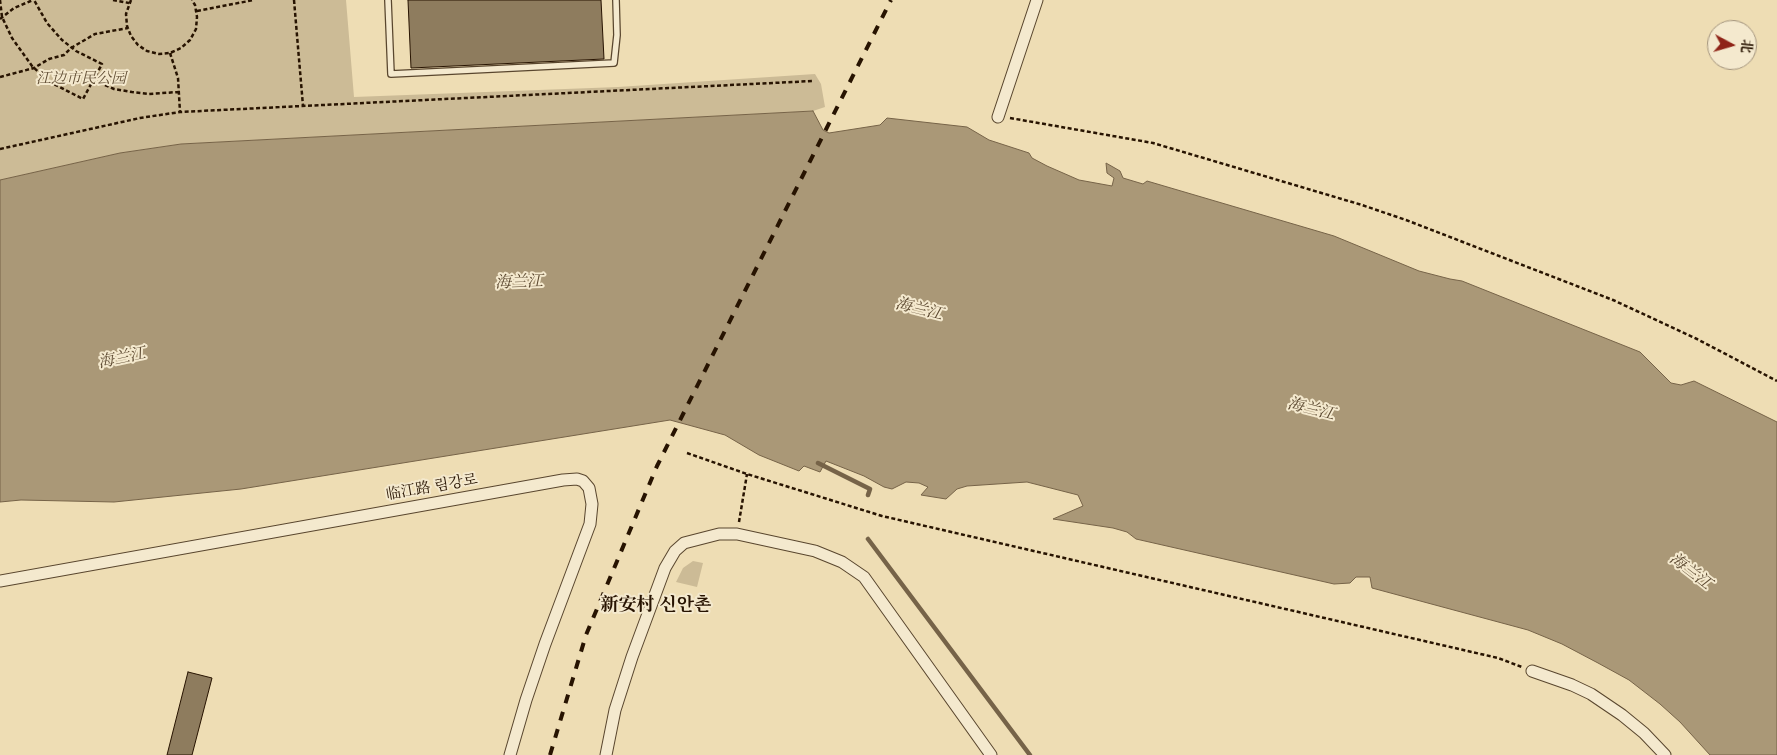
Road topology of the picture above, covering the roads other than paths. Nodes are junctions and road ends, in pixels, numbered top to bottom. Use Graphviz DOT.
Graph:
graph roads {
  1 [pos="388,0"];
  2 [pos="616,0"];
  3 [pos="1037,0"];
  4 [pos="998,116"];
  5 [pos="0,581"];
  6 [pos="1532,670"];
  7 [pos="510,755"];
  8 [pos="606,755"];
  9 [pos="991,755"];
  10 [pos="1665,755"];
  1 -- 2 [label="lane"];
  3 -- 4 [label="street"];
  5 -- 7 [label="street, 临江路 림강로"];
  6 -- 10 [label="street"];
  8 -- 9 [label="street"];
}
